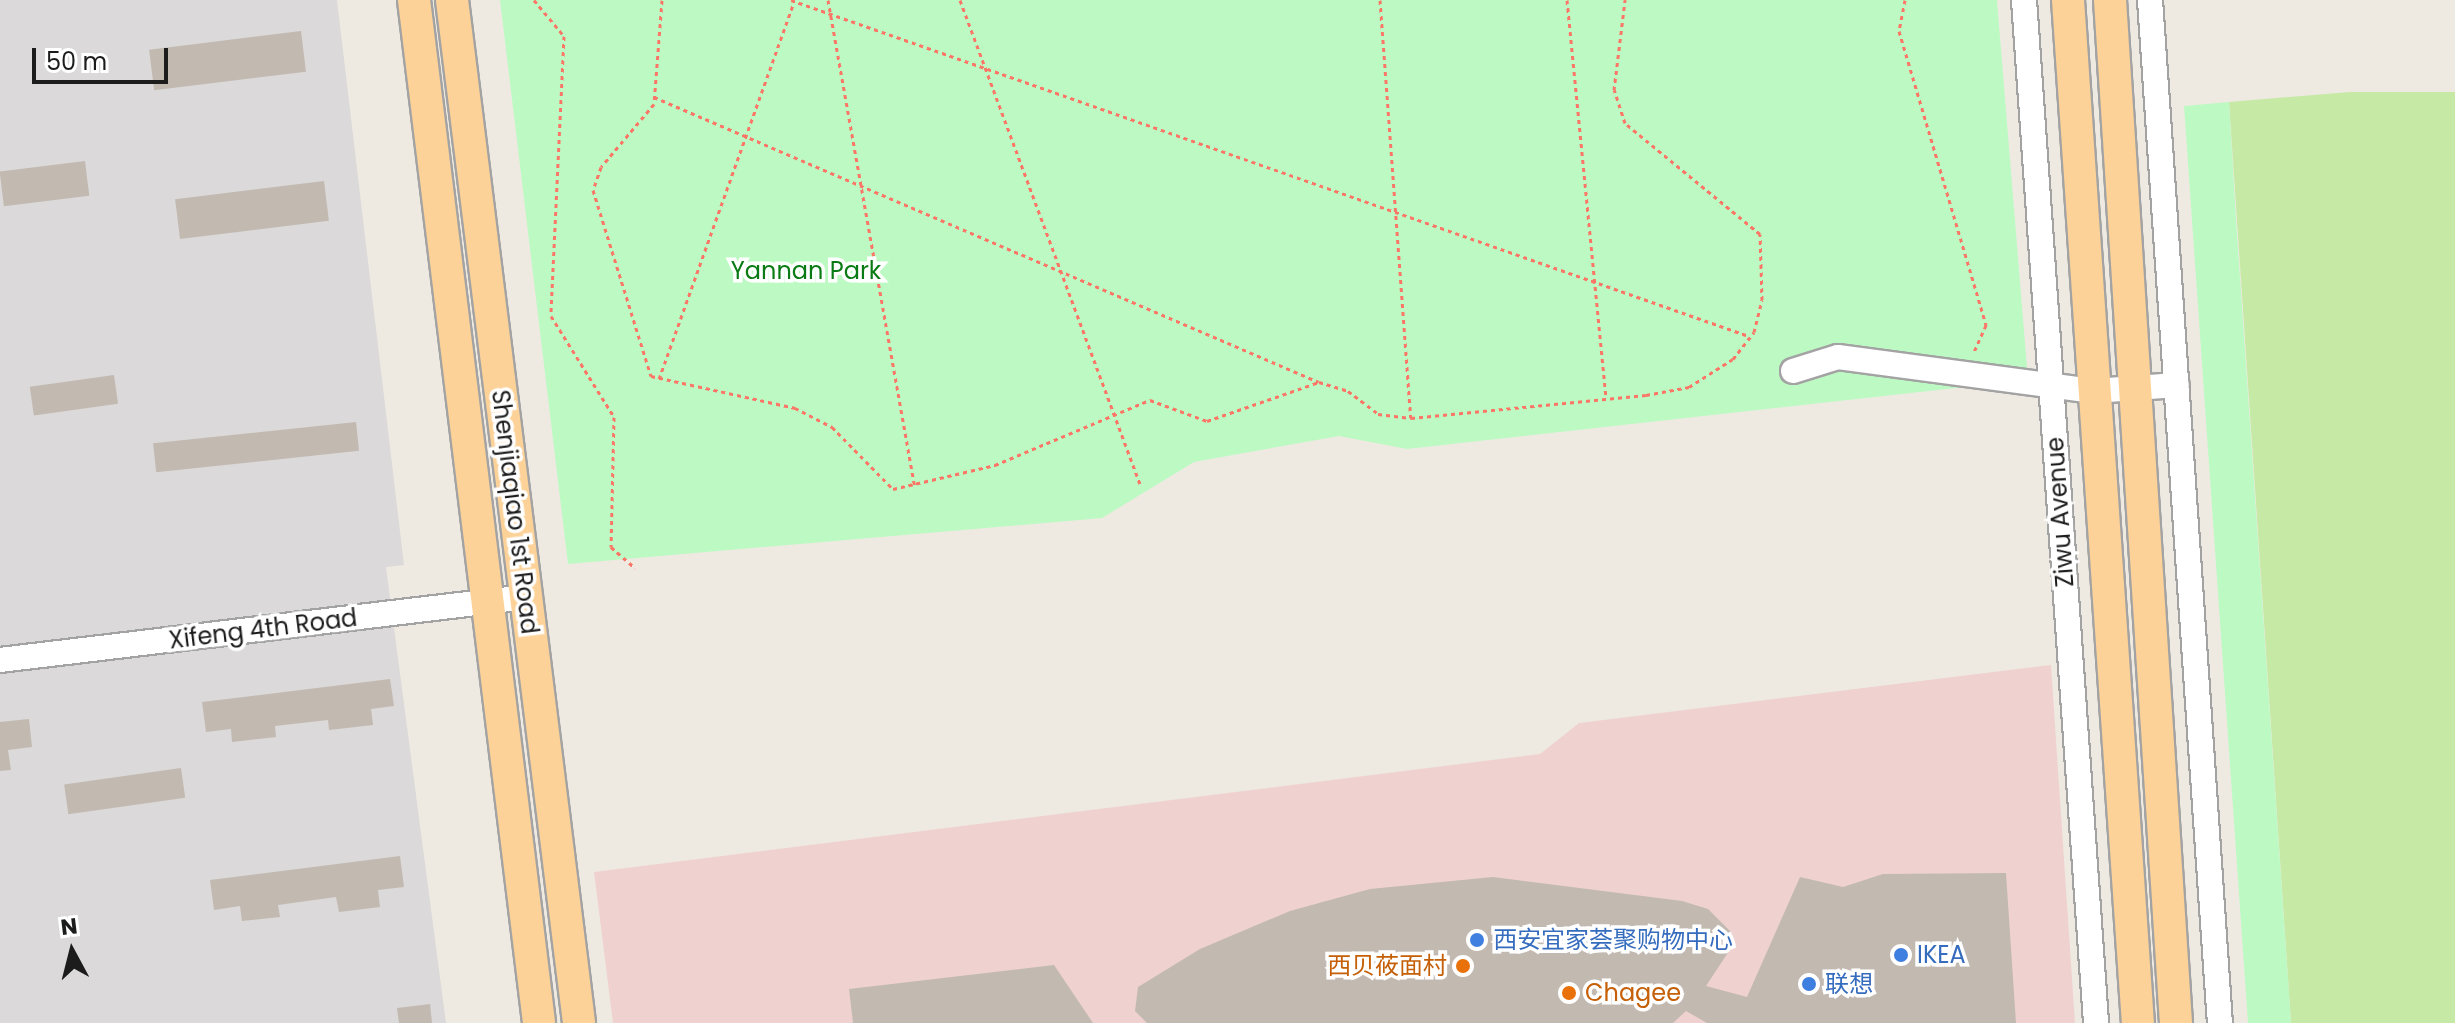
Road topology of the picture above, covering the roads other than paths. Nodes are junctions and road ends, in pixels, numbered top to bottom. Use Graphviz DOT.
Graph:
graph roads {
  1 [pos="414,0"];
  2 [pos="452,0"];
  3 [pos="2024,0"];
  4 [pos="2068,0"];
  5 [pos="2110,0"];
  6 [pos="2150,0"];
  7 [pos="1793,371"];
  8 [pos="2051,385"];
  9 [pos="2177,385"];
  10 [pos="2134,389"];
  11 [pos="2094,391"];
  12 [pos="526,597"];
  13 [pos="486,602"];
  14 [pos="0,660"];
  15 [pos="539,1023"];
  16 [pos="579,1023"];
  17 [pos="2096,1023"];
  18 [pos="2138,1023"];
  19 [pos="2176,1023"];
  20 [pos="2220,1023"];
  1 -- 13 [label="main road, Shenjiaqiao 1st Road"];
  2 -- 12 [label="main road, Shenjiaqiao 1st Road"];
  3 -- 8 [label="street, Ziwu Avenue"];
  4 -- 11 [label="main road, Ziwu Avenue"];
  5 -- 10 [label="main road"];
  6 -- 9 [label="street"];
  7 -- 8 [label="street"];
  8 -- 11 [label="street"];
  8 -- 17 [label="street, Ziwu Avenue"];
  9 -- 10 [label="street"];
  9 -- 20 [label="street"];
  10 -- 11 [label="street"];
  10 -- 19 [label="main road"];
  11 -- 18 [label="main road, Ziwu Avenue"];
  12 -- 13 [label="street, Xifeng 4th Road"];
  12 -- 16 [label="main road, Shenjiaqiao 1st Road"];
  13 -- 14 [label="street, Xifeng 4th Road"];
  13 -- 15 [label="main road, Shenjiaqiao 1st Road"];
}
